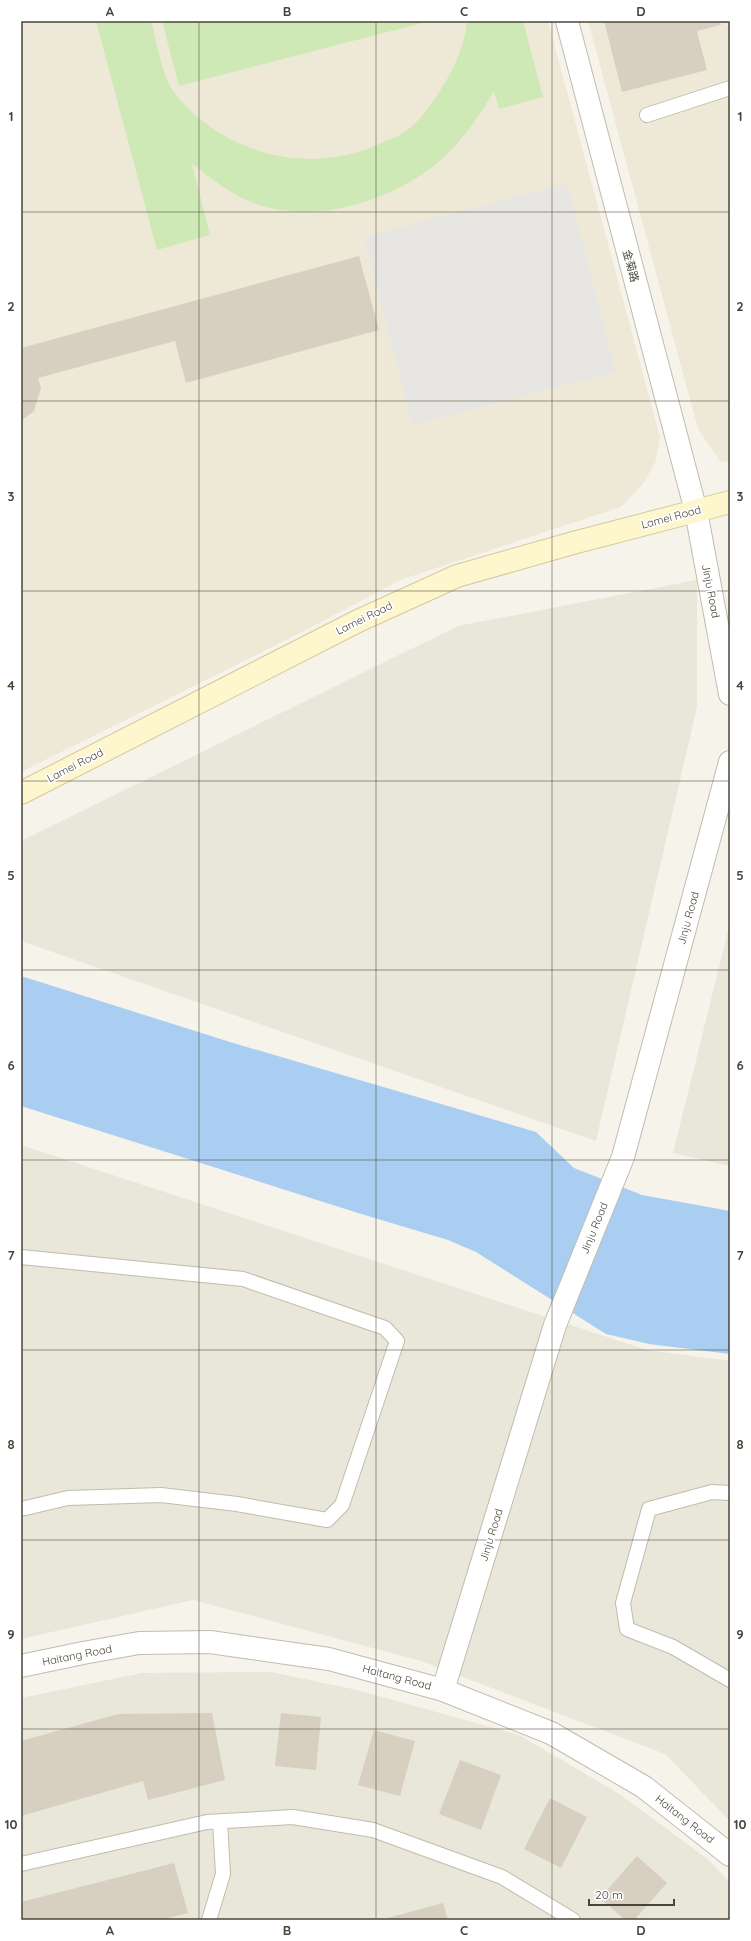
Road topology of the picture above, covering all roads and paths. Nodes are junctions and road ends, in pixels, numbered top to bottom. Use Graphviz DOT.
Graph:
graph roads {
  1 [pos="567,21"];
  2 [pos="730,88"];
  3 [pos="647,115"];
  4 [pos="730,502"];
  5 [pos="696,511"];
  6 [pos="730,694"];
  7 [pos="730,762"];
  8 [pos="21,793"];
  9 [pos="22,1255"];
  10 [pos="730,1493"];
  11 [pos="21,1509"];
  12 [pos="21,1666"];
  13 [pos="730,1680"];
  14 [pos="443,1690"];
  15 [pos="220,1821"];
  16 [pos="729,1853"];
  17 [pos="21,1864"];
  18 [pos="209,1920"];
  19 [pos="573,1920"];
  1 -- 5 [label="street, 金菊路"];
  2 -- 3 [label="lane"];
  4 -- 5 [label="street, Lamei Road"];
  5 -- 6 [label="street, Jinju Road"];
  5 -- 8 [label="street, Lamei Road"];
  7 -- 14 [label="street, Jinju Road"];
  9 -- 11 [label="lane"];
  10 -- 13 [label="lane"];
  12 -- 14 [label="street, Haitang Road"];
  14 -- 16 [label="street, Haitang Road"];
  15 -- 17 [label="lane"];
  15 -- 18 [label="lane"];
  15 -- 19 [label="lane"];
}
